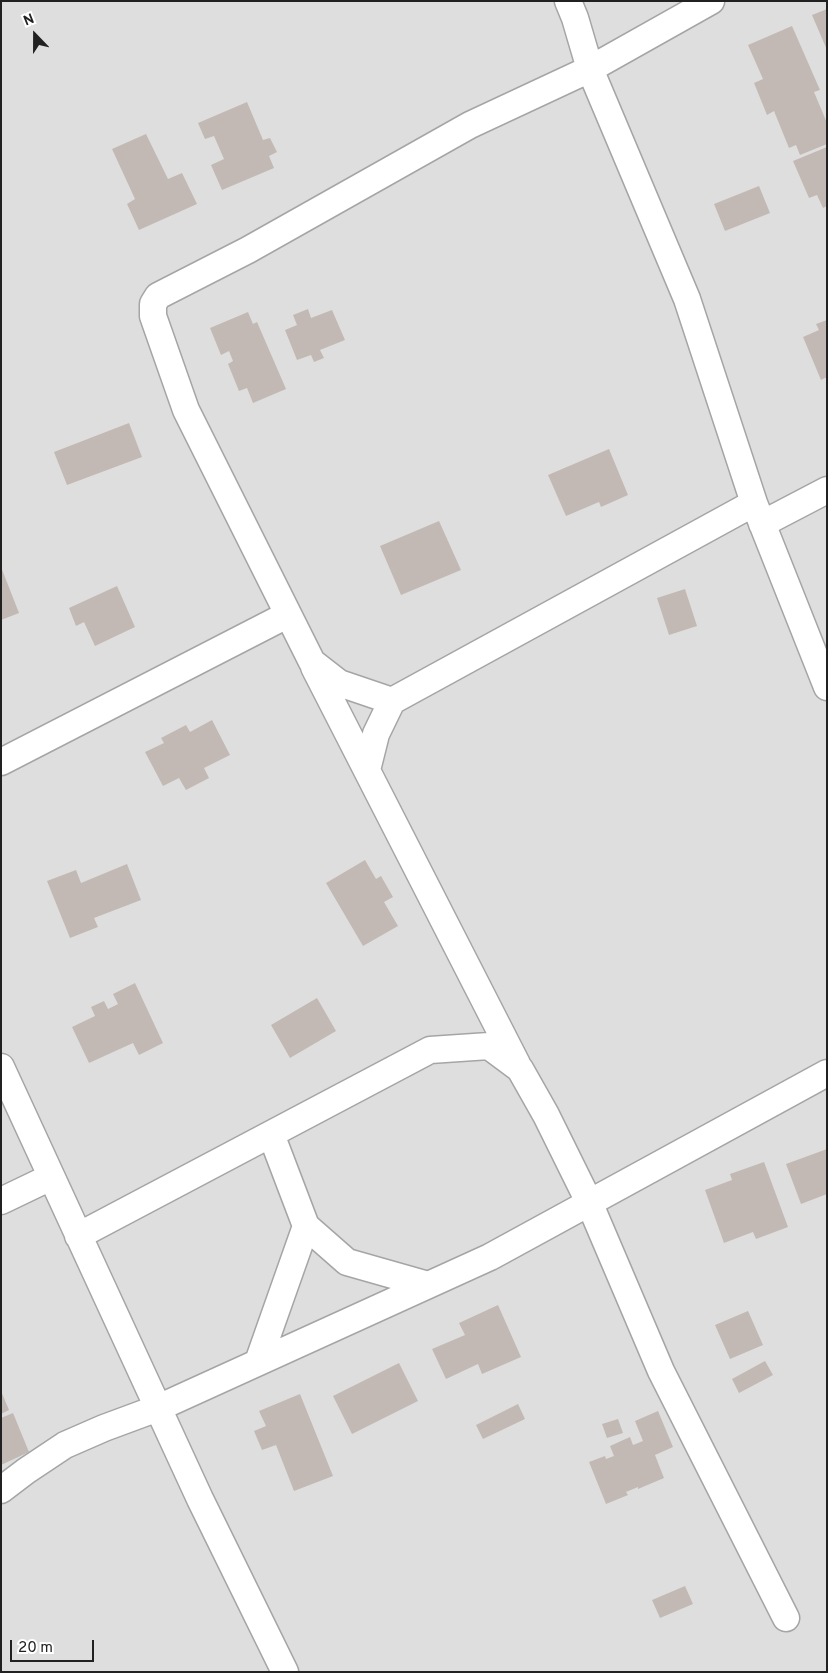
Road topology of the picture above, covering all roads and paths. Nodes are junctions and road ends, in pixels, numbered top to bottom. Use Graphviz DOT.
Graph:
graph roads {
  1 [pos="568,1"];
  2 [pos="711,1"];
  3 [pos="590,69"];
  4 [pos="827,490"];
  5 [pos="758,514"];
  6 [pos="287,615"];
  7 [pos="312,662"];
  8 [pos="827,687"];
  9 [pos="392,701"];
  10 [pos="1,762"];
  11 [pos="367,770"];
  12 [pos="1,1067"];
  13 [pos="520,1069"];
  14 [pos="827,1073"];
  15 [pos="271,1134"];
  16 [pos="51,1176"];
  17 [pos="1,1202"];
  18 [pos="589,1202"];
  19 [pos="306,1226"];
  20 [pos="78,1236"];
  21 [pos="428,1285"];
  22 [pos="258,1362"];
  23 [pos="158,1408"];
  24 [pos="1,1490"];
  25 [pos="786,1618"];
  26 [pos="285,1672"];
  1 -- 3 [label="street"];
  2 -- 3 [label="street"];
  3 -- 5 [label="street"];
  3 -- 6 [label="street"];
  4 -- 5 [label="street"];
  5 -- 8 [label="street"];
  5 -- 9 [label="street"];
  6 -- 7 [label="street"];
  6 -- 10 [label="street"];
  7 -- 9 [label="street"];
  7 -- 11 [label="street"];
  9 -- 11 [label="street"];
  11 -- 13 [label="street"];
  12 -- 16 [label="street"];
  13 -- 15 [label="street"];
  13 -- 18 [label="street"];
  14 -- 18 [label="street"];
  15 -- 19 [label="street"];
  15 -- 20 [label="street"];
  16 -- 17 [label="street"];
  16 -- 20 [label="street"];
  18 -- 21 [label="street"];
  18 -- 25 [label="street"];
  19 -- 21 [label="street"];
  19 -- 22 [label="street"];
  20 -- 23 [label="street"];
  21 -- 22 [label="street"];
  22 -- 23 [label="street"];
  23 -- 24 [label="street"];
  23 -- 26 [label="street"];
}
